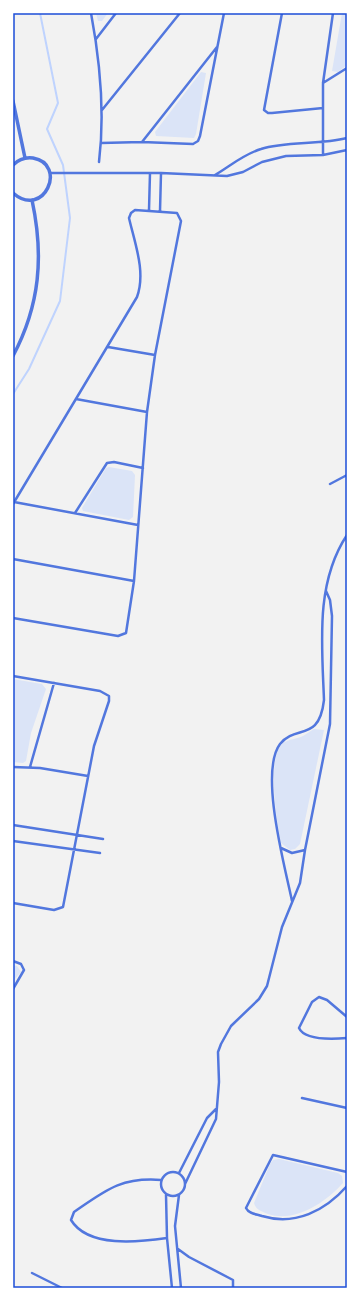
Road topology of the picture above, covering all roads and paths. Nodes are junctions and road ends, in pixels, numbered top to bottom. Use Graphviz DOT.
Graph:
graph roads {
  1 [pos="91,13"];
  2 [pos="116,13"];
  3 [pos="180,13"];
  4 [pos="224,13"];
  5 [pos="282,13"];
  6 [pos="334,13"];
  7 [pos="96,39"];
  8 [pos="218,47"];
  9 [pos="347,68"];
  10 [pos="323,83"];
  11 [pos="13,101"];
  12 [pos="323,108"];
  13 [pos="102,110"];
  14 [pos="347,138"];
  15 [pos="142,142"];
  16 [pos="324,142"];
  17 [pos="101,143"];
  18 [pos="347,150"];
  19 [pos="323,155"];
  20 [pos="25,158"];
  21 [pos="99,162"];
  22 [pos="13,165"];
  23 [pos="50,173"];
  24 [pos="150,174"];
  25 [pos="161,174"];
  26 [pos="215,176"];
  27 [pos="13,193"];
  28 [pos="32,200"];
  29 [pos="149,210"];
  30 [pos="160,211"];
  31 [pos="108,347"];
  32 [pos="155,355"];
  33 [pos="13,356"];
  34 [pos="76,398"];
  35 [pos="147,412"];
  36 [pos="143,468"];
  37 [pos="347,475"];
  38 [pos="330,484"];
  39 [pos="14,503"];
  40 [pos="75,513"];
  41 [pos="138,525"];
  42 [pos="347,535"];
  43 [pos="13,560"];
  44 [pos="134,581"];
  45 [pos="326,591"];
  46 [pos="13,618"];
  47 [pos="13,676"];
  48 [pos="54,683"];
  49 [pos="13,767"];
  50 [pos="30,767"];
  51 [pos="88,776"];
  52 [pos="13,825"];
  53 [pos="77,834"];
  54 [pos="103,839"];
  55 [pos="13,841"];
  56 [pos="281,848"];
  57 [pos="75,849"];
  58 [pos="305,850"];
  59 [pos="100,853"];
  60 [pos="292,901"];
  61 [pos="13,903"];
  62 [pos="13,961"];
  63 [pos="13,989"];
  64 [pos="347,1017"];
  65 [pos="347,1038"];
  66 [pos="302,1098"];
  67 [pos="347,1108"];
  68 [pos="216,1109"];
  69 [pos="347,1172"];
  70 [pos="179,1173"];
  71 [pos="161,1180"];
  72 [pos="185,1184"];
  73 [pos="347,1186"];
  74 [pos="166,1195"];
  75 [pos="179,1195"];
  76 [pos="167,1238"];
  77 [pos="177,1249"];
  78 [pos="32,1273"];
  79 [pos="62,1288"];
  80 [pos="172,1288"];
  81 [pos="181,1288"];
  82 [pos="233,1288"];
  1 -- 7 [label="street"];
  2 -- 7 [label="street"];
  3 -- 13 [label="street"];
  4 -- 8 [label="street"];
  5 -- 12 [label="street"];
  6 -- 10 [label="street"];
  7 -- 13 [label="street"];
  8 -- 15 [label="street"];
  8 -- 15 [label="street"];
  9 -- 10 [label="street"];
  10 -- 12 [label="street"];
  11 -- 20 [label="street"];
  12 -- 16 [label="street"];
  13 -- 17 [label="street"];
  14 -- 16 [label="street"];
  15 -- 17 [label="street"];
  16 -- 19 [label="street"];
  16 -- 26 [label="street"];
  17 -- 21 [label="street"];
  18 -- 19 [label="street"];
  19 -- 26 [label="street"];
  20 -- 22 [label="street"];
  20 -- 23 [label="street"];
  23 -- 24 [label="street"];
  23 -- 28 [label="street"];
  24 -- 25 [label="street"];
  24 -- 29 [label="street"];
  25 -- 26 [label="street"];
  25 -- 30 [label="street"];
  27 -- 28 [label="street"];
  28 -- 33 [label="street"];
  29 -- 30 [label="street"];
  29 -- 31 [label="street"];
  30 -- 32 [label="street"];
  31 -- 32 [label="street"];
  31 -- 34 [label="street"];
  32 -- 35 [label="street"];
  34 -- 35 [label="street"];
  34 -- 39 [label="street"];
  35 -- 36 [label="street"];
  36 -- 40 [label="street"];
  36 -- 41 [label="street"];
  37 -- 38 [label="street"];
  39 -- 40 [label="street"];
  40 -- 41 [label="street"];
  41 -- 44 [label="street"];
  42 -- 45 [label="street"];
  43 -- 44 [label="street"];
  44 -- 46 [label="street"];
  45 -- 56 [label="street"];
  45 -- 58 [label="street"];
  47 -- 48 [label="street"];
  48 -- 50 [label="street"];
  48 -- 51 [label="street"];
  49 -- 50 [label="street"];
  50 -- 51 [label="street"];
  51 -- 53 [label="street"];
  52 -- 53 [label="street"];
  53 -- 54 [label="street"];
  53 -- 57 [label="street"];
  55 -- 57 [label="street"];
  56 -- 58 [label="street"];
  56 -- 60 [label="street"];
  57 -- 59 [label="street"];
  57 -- 61 [label="street"];
  58 -- 60 [label="street"];
  60 -- 68 [label="street"];
  62 -- 63 [label="street"];
  64 -- 65 [label="street"];
  66 -- 67 [label="street"];
  68 -- 70 [label="street"];
  68 -- 72 [label="street"];
  69 -- 73 [label="street"];
  70 -- 71 [label="street"];
  70 -- 72 [label="street"];
  71 -- 74 [label="street"];
  71 -- 76 [label="street"];
  72 -- 75 [label="street"];
  74 -- 75 [label="street"];
  74 -- 76 [label="street"];
  75 -- 77 [label="street"];
  76 -- 80 [label="street"];
  77 -- 81 [label="street"];
  77 -- 82 [label="street"];
  78 -- 79 [label="street"];
}
